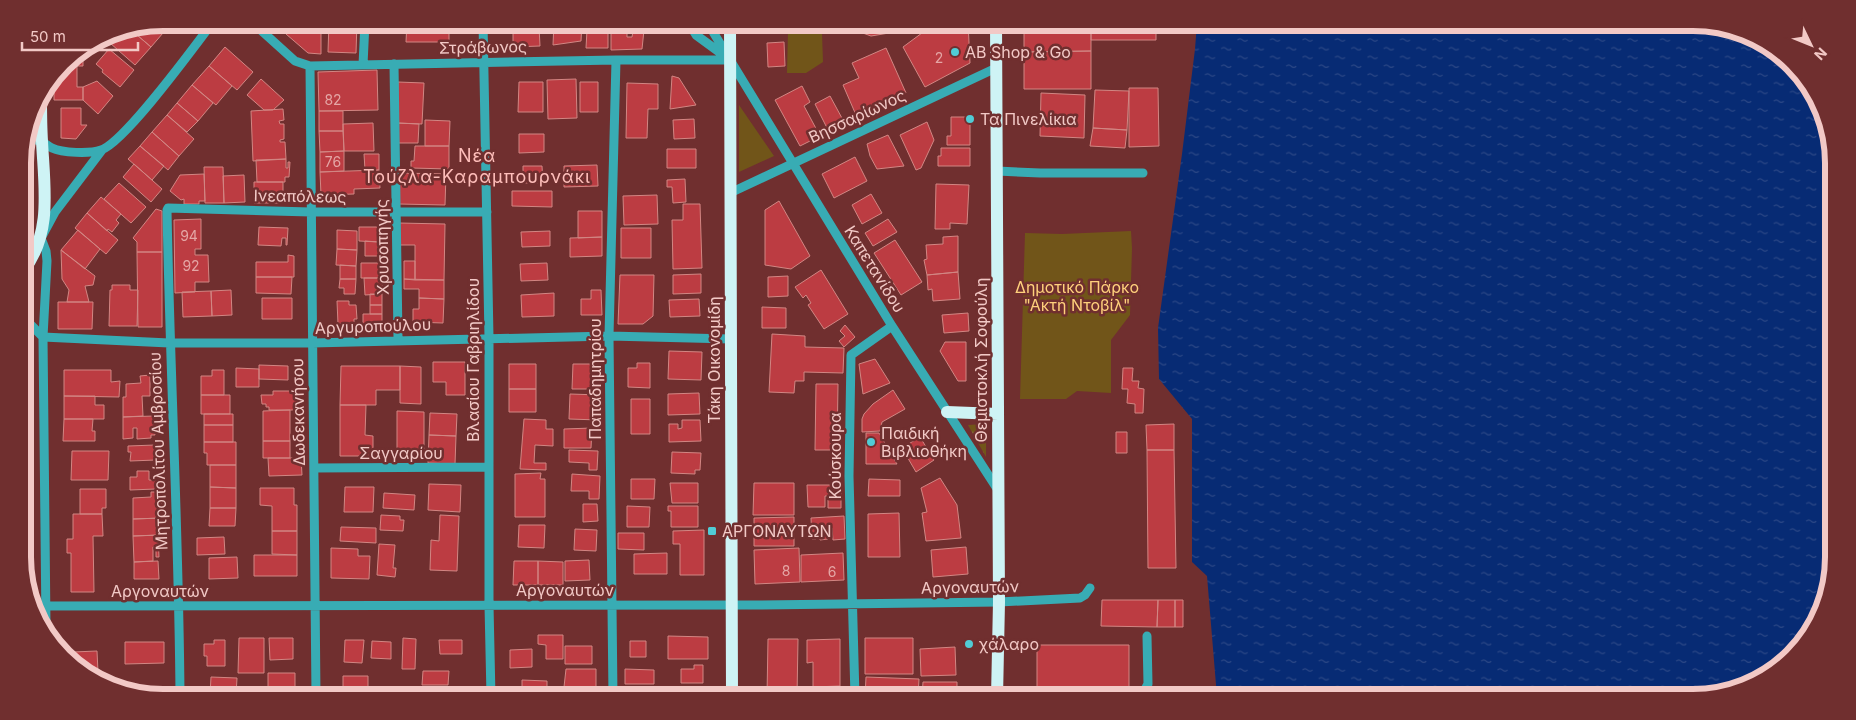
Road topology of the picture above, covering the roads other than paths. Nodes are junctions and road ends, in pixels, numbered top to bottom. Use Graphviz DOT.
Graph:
graph roads {
  1 [pos="206,31"];
  2 [pos="262,31"];
  3 [pos="365,31"];
  4 [pos="483,31"];
  5 [pos="694,31"];
  6 [pos="712,31"];
  7 [pos="730,31"];
  8 [pos="996,31"];
  9 [pos="616,60"];
  10 [pos="730,60"];
  11 [pos="483,62"];
  12 [pos="394,64"];
  13 [pos="364,65"];
  14 [pos="310,66"];
  15 [pos="996,68"];
  16 [pos="41,111"];
  17 [pos="33,140"];
  18 [pos="42,142"];
  19 [pos="102,150"];
  20 [pos="792,163"];
  21 [pos="997,171"];
  22 [pos="1143,172"];
  23 [pos="730,193"];
  24 [pos="172,206"];
  25 [pos="311,212"];
  26 [pos="396,212"];
  27 [pos="487,212"];
  28 [pos="41,238"];
  29 [pos="32,260"];
  30 [pos="32,326"];
  31 [pos="892,326"];
  32 [pos="609,336"];
  33 [pos="43,337"];
  34 [pos="489,338"];
  35 [pos="731,339"];
  36 [pos="398,340"];
  37 [pos="312,342"];
  38 [pos="169,343"];
  39 [pos="947,412"];
  40 [pos="998,414"];
  41 [pos="489,467"];
  42 [pos="314,468"];
  43 [pos="998,490"];
  44 [pos="1090,588"];
  45 [pos="999,602"];
  46 [pos="731,604"];
  47 [pos="853,604"];
  48 [pos="315,605"];
  49 [pos="488,605"];
  50 [pos="611,605"];
  51 [pos="41,606"];
  52 [pos="47,606"];
  53 [pos="179,606"];
  54 [pos="46,618"];
  55 [pos="1147,636"];
  56 [pos="997,688"];
  57 [pos="1146,688"];
  58 [pos="180,689"];
  59 [pos="316,689"];
  60 [pos="491,689"];
  61 [pos="613,689"];
  62 [pos="732,689"];
  63 [pos="855,689"];
  1 -- 19 [label="street"];
  2 -- 14 [label="street, Στράβωνος"];
  3 -- 13 [label="street"];
  4 -- 11 [label="street, Βλασίου Γαβριηλίδου"];
  5 -- 10 [label="street, Καπετανίδου"];
  6 -- 10 [label="street, Καπετανίδου"];
  7 -- 10 [label="main road, Τάκη Οικονομίδη"];
  8 -- 15 [label="main road, Θεμιστοκλή Σοφούλη"];
  9 -- 10 [label="street, Στράβωνος"];
  9 -- 11 [label="street, Στράβωνος"];
  9 -- 32 [label="street, Παπαδημητρίου"];
  10 -- 20 [label="street, Καπετανίδου"];
  10 -- 23 [label="main road, Τάκη Οικονομίδη"];
  11 -- 12 [label="street, Στράβωνος"];
  11 -- 27 [label="street, Βλασίου Γαβριηλίδου"];
  12 -- 13 [label="street, Στράβωνος"];
  12 -- 26 [label="street, Χρυσοπηγής"];
  13 -- 14 [label="street, Στράβωνος"];
  14 -- 25 [label="street, Δωδεκανήσου"];
  15 -- 20 [label="street, Βησσαρίωνος"];
  15 -- 21 [label="main road, Θεμιστοκλή Σοφούλη"];
  16 -- 18 [label="main road"];
  17 -- 18 [label="street"];
  18 -- 19 [label="street"];
  18 -- 28 [label="main road"];
  19 -- 28 [label="street"];
  20 -- 23 [label="street, Βησσαρίωνος"];
  20 -- 31 [label="street, Καπετανίδου"];
  21 -- 22 [label="street"];
  21 -- 40 [label="main road, Θεμιστοκλή Σοφούλη"];
  23 -- 35 [label="main road, Τάκη Οικονομίδη"];
  24 -- 25 [label="street, Ινεαπόλεως"];
  24 -- 38 [label="street, Μητροπολίτου Αμβροσίου"];
  25 -- 26 [label="street, Ινεαπόλεως"];
  25 -- 37 [label="street, Δωδεκανήσου"];
  26 -- 27 [label="street, Ινεαπόλεως"];
  26 -- 36 [label="street, Χρυσοπηγής"];
  27 -- 34 [label="street, Βλασίου Γαβριηλίδου"];
  28 -- 29 [label="main road"];
  28 -- 33 [label="street"];
  30 -- 33 [label="street"];
  31 -- 39 [label="street, Καπετανίδου"];
  31 -- 47 [label="street, Κούσκουρα"];
  32 -- 34 [label="street, Αργυροπούλου"];
  32 -- 35 [label="street, Αργυροπούλου"];
  32 -- 50 [label="street, Παπαδημητρίου"];
  33 -- 38 [label="street, Αργυροπούλου"];
  33 -- 52 [label="street"];
  34 -- 36 [label="street, Αργυροπούλου"];
  34 -- 41 [label="street, Βλασίου Γαβριηλίδου"];
  35 -- 46 [label="main road, Τάκη Οικονομίδη"];
  36 -- 37 [label="street, Αργυροπούλου"];
  37 -- 38 [label="street, Αργυροπούλου"];
  37 -- 42 [label="street, Δωδεκανήσου"];
  38 -- 53 [label="street, Μητροπολίτου Αμβροσίου"];
  39 -- 40 [label="main road"];
  39 -- 43 [label="street, Καπετανίδου"];
  40 -- 43 [label="main road, Θεμιστοκλή Σοφούλη"];
  41 -- 42 [label="street, Σαγγαρίου"];
  41 -- 49 [label="street, Βλασίου Γαβριηλίδου"];
  42 -- 48 [label="street, Δωδεκανήσου"];
  43 -- 45 [label="main road, Θεμιστοκλή Σοφούλη"];
  44 -- 45 [label="street, Αργοναυτών"];
  45 -- 47 [label="street, Αργοναυτών"];
  45 -- 56 [label="main road, Θεμιστοκλή Σοφούλη"];
  46 -- 47 [label="street, Αργοναυτών"];
  46 -- 50 [label="street, Αργοναυτών"];
  46 -- 62 [label="main road, Τάκη Οικονομίδη"];
  47 -- 63 [label="street, Κούσκουρα"];
  48 -- 49 [label="street, Αργοναυτών"];
  48 -- 53 [label="street, Αργοναυτών"];
  48 -- 59 [label="street, Δωδεκανήσου"];
  49 -- 50 [label="street, Αργοναυτών"];
  49 -- 60 [label="street, Βλασίου Γαβριηλίδου"];
  50 -- 61 [label="street, Παπαδημητρίου"];
  51 -- 52 [label="street, Αργοναυτών"];
  52 -- 53 [label="street, Αργοναυτών"];
  52 -- 54 [label="street"];
  53 -- 58 [label="street, Μητροπολίτου Αμβροσίου"];
  55 -- 57 [label="street"];
}
